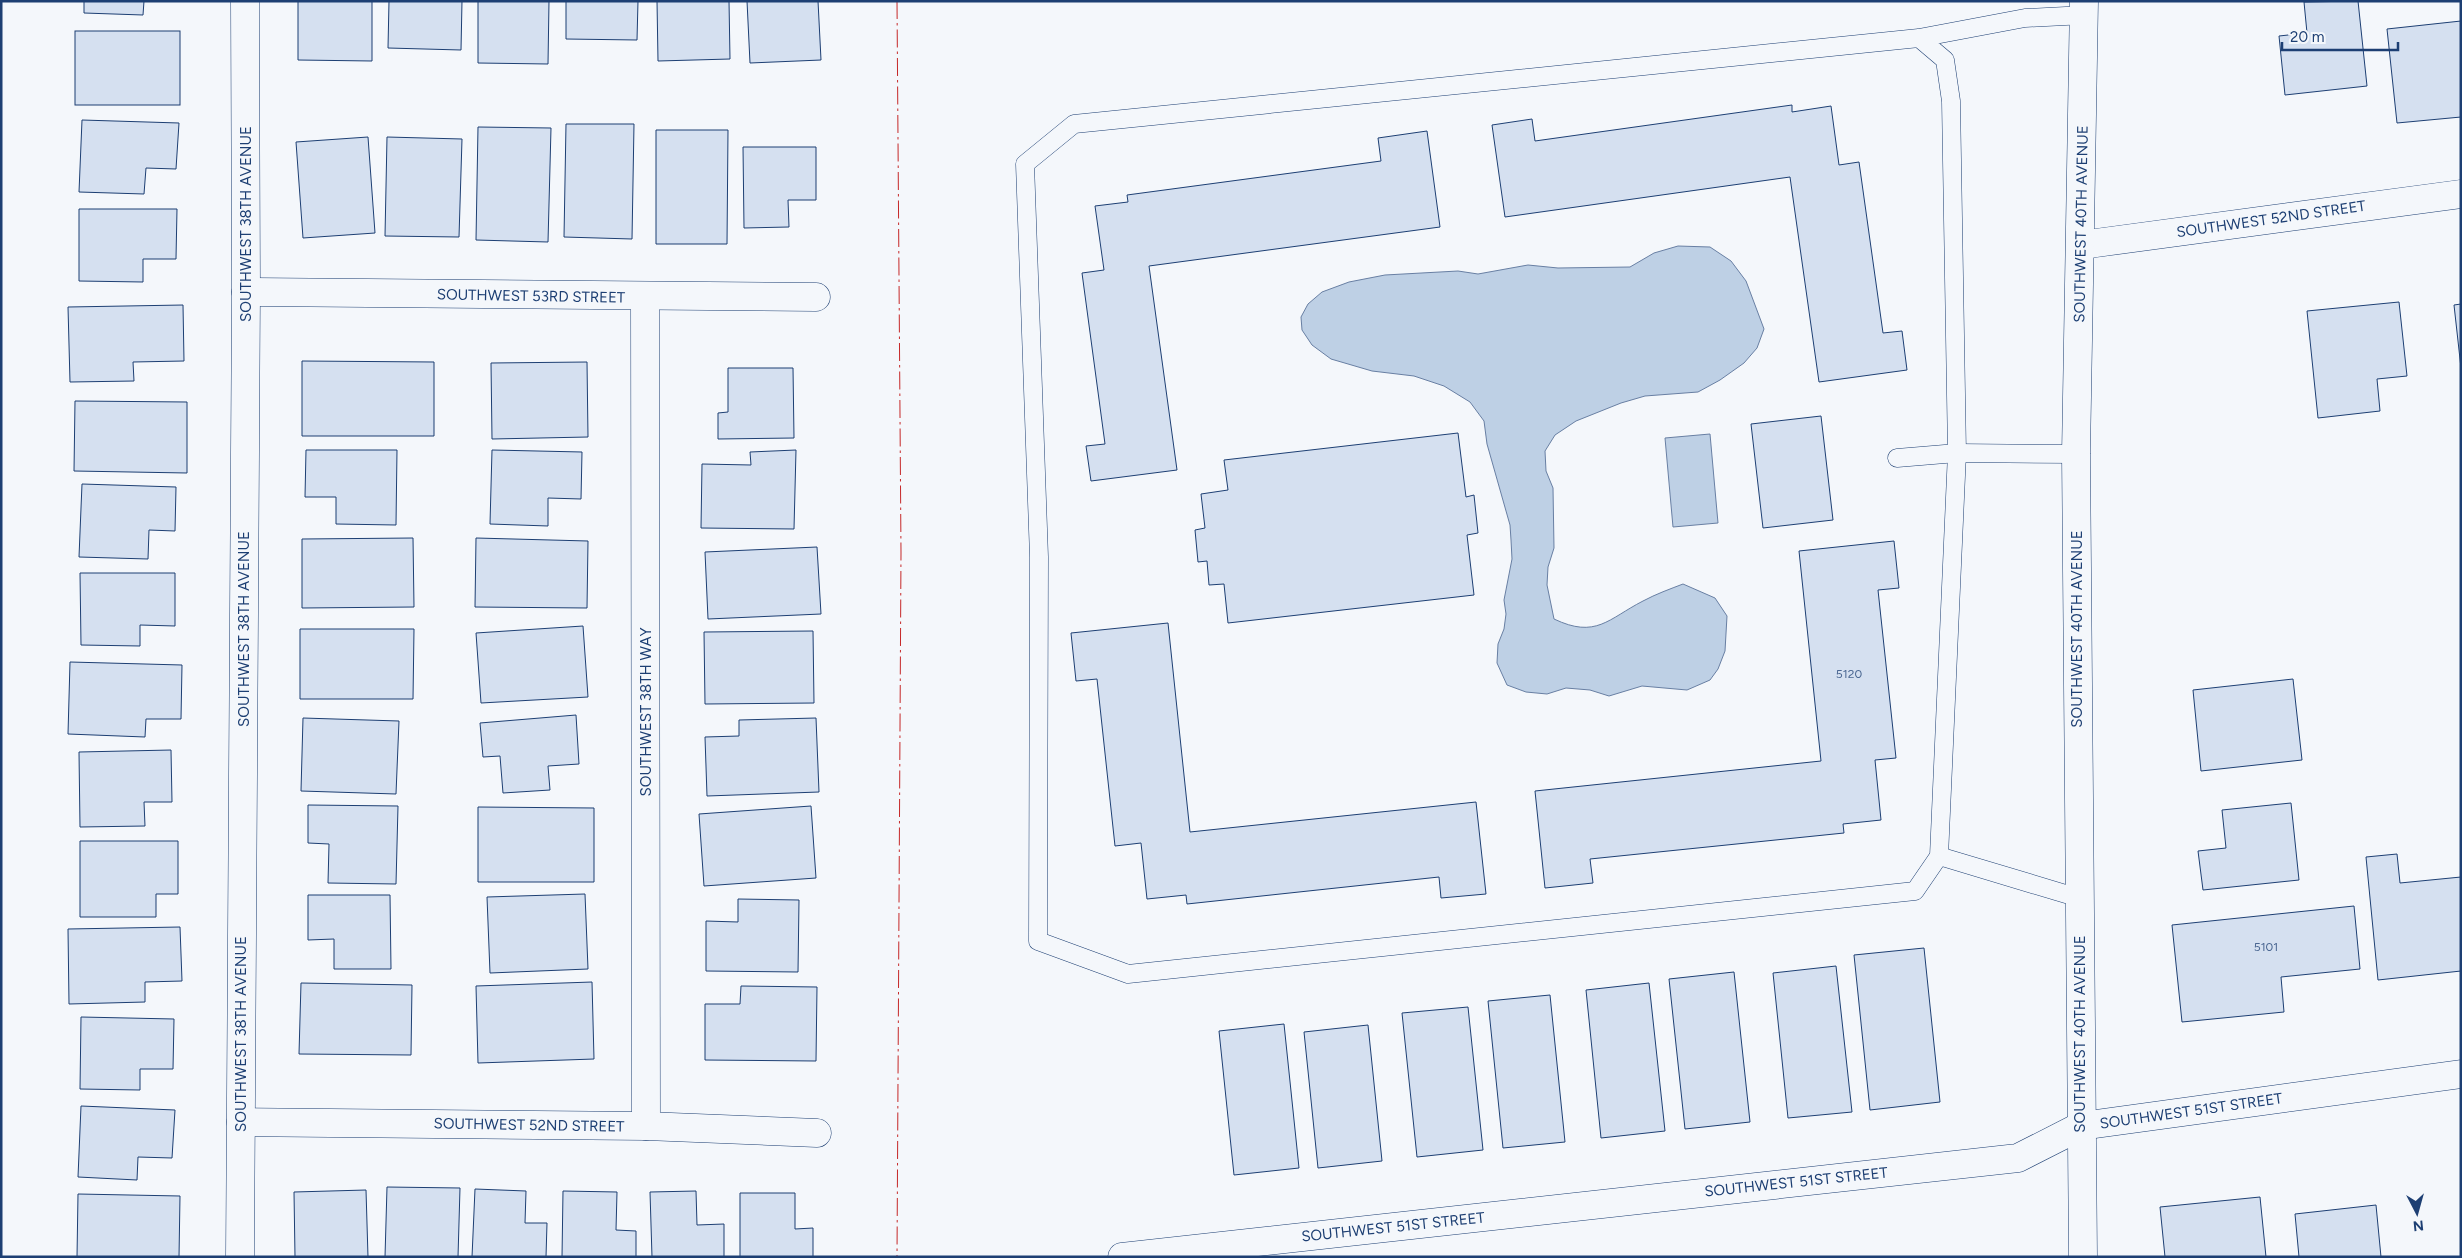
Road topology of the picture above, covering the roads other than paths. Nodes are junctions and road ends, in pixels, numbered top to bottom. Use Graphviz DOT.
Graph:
graph roads {
  1 [pos="245,1"];
  2 [pos="2085,8"];
  3 [pos="1919,38"];
  4 [pos="2461,194"];
  5 [pos="2081,245"];
  6 [pos="246,292"];
  7 [pos="645,297"];
  8 [pos="816,297"];
  9 [pos="1957,453"];
  10 [pos="2076,454"];
  11 [pos="1897,458"];
  12 [pos="1938,856"];
  13 [pos="2079,898"];
  14 [pos="2461,1074"];
  15 [pos="241,1122"];
  16 [pos="646,1126"];
  17 [pos="2081,1126"];
  18 [pos="817,1133"];
  19 [pos="240,1257"];
  20 [pos="1122,1257"];
  21 [pos="2083,1257"];
  1 -- 6 [label="street, SOUTHWEST 38TH AVENUE"];
  2 -- 3 [label="lane"];
  2 -- 5 [label="street, SOUTHWEST 40TH AVENUE"];
  3 -- 9 [label="lane"];
  3 -- 12 [label="lane"];
  4 -- 5 [label="street, SOUTHWEST 52ND STREET"];
  5 -- 10 [label="street, SOUTHWEST 40TH AVENUE"];
  6 -- 7 [label="street, SOUTHWEST 53RD STREET"];
  6 -- 15 [label="street, SOUTHWEST 38TH AVENUE"];
  7 -- 8 [label="street, SOUTHWEST 53RD STREET"];
  7 -- 16 [label="street, SOUTHWEST 38TH WAY"];
  9 -- 10 [label="lane"];
  9 -- 11 [label="lane"];
  9 -- 12 [label="lane"];
  10 -- 13 [label="street, SOUTHWEST 40TH AVENUE"];
  12 -- 13 [label="lane"];
  13 -- 17 [label="street, SOUTHWEST 40TH AVENUE"];
  14 -- 17 [label="street, SOUTHWEST 51ST STREET"];
  15 -- 16 [label="street, SOUTHWEST 52ND STREET"];
  15 -- 19 [label="street, SOUTHWEST 38TH AVENUE"];
  16 -- 18 [label="street, SOUTHWEST 52ND STREET"];
  17 -- 20 [label="street, SOUTHWEST 51ST STREET"];
  17 -- 21 [label="street, SOUTHWEST 40TH AVENUE"];
}
